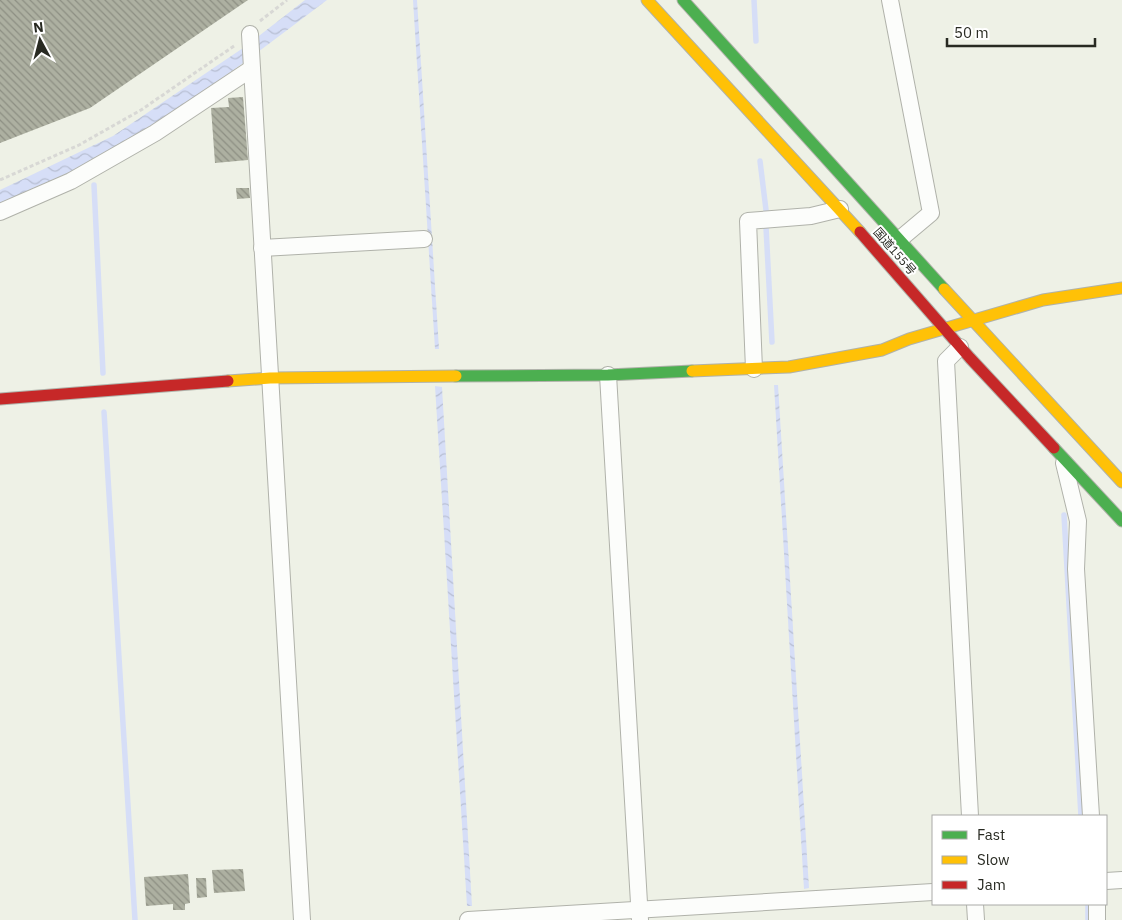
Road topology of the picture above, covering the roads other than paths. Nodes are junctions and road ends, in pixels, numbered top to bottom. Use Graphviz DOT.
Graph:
graph roads {
  1 [pos="647,0"];
  2 [pos="684,0"];
  3 [pos="890,0"];
  4 [pos="250,37"];
  5 [pos="251,66"];
  6 [pos="840,209"];
  7 [pos="0,212"];
  8 [pos="424,239"];
  9 [pos="900,239"];
  10 [pos="262,248"];
  11 [pos="1122,288"];
  12 [pos="972,320"];
  13 [pos="944,328"];
  14 [pos="960,347"];
  15 [pos="754,369"];
  16 [pos="608,375"];
  17 [pos="270,378"];
  18 [pos="0,398"];
  19 [pos="1062,455"];
  20 [pos="1122,482"];
  21 [pos="1122,522"];
  22 [pos="970,815"];
  23 [pos="1091,815"];
  24 [pos="1122,880"];
  25 [pos="1107,881"];
  26 [pos="932,892"];
  27 [pos="975,905"];
  28 [pos="1096,905"];
  29 [pos="640,915"];
  30 [pos="302,920"];
  31 [pos="468,920"];
  32 [pos="976,920"];
  33 [pos="1097,920"];
  1 -- 6 [label="main road, 国道155号"];
  2 -- 9 [label="main road, 国道155号"];
  3 -- 9 [label="street"];
  4 -- 5 [label="street"];
  5 -- 7 [label="street"];
  5 -- 10 [label="street"];
  6 -- 13 [label="main road, 国道155号"];
  6 -- 15 [label="street"];
  8 -- 10 [label="street"];
  9 -- 12 [label="main road, 国道155号"];
  10 -- 17 [label="street"];
  11 -- 12 [label="main road"];
  12 -- 13 [label="main road"];
  12 -- 20 [label="main road, 国道155号"];
  13 -- 14 [label="main road, 国道155号"];
  13 -- 15 [label="main road"];
  14 -- 19 [label="main road, 国道155号"];
  14 -- 22 [label="street"];
  15 -- 16 [label="main road"];
  16 -- 17 [label="main road"];
  16 -- 29 [label="street"];
  17 -- 18 [label="main road"];
  17 -- 30 [label="street"];
  19 -- 21 [label="main road, 国道155号"];
  19 -- 23 [label="street"];
  24 -- 25 [label="street"];
  26 -- 29 [label="street"];
  27 -- 32 [label="street"];
  28 -- 33 [label="street"];
  29 -- 31 [label="street"];
}
